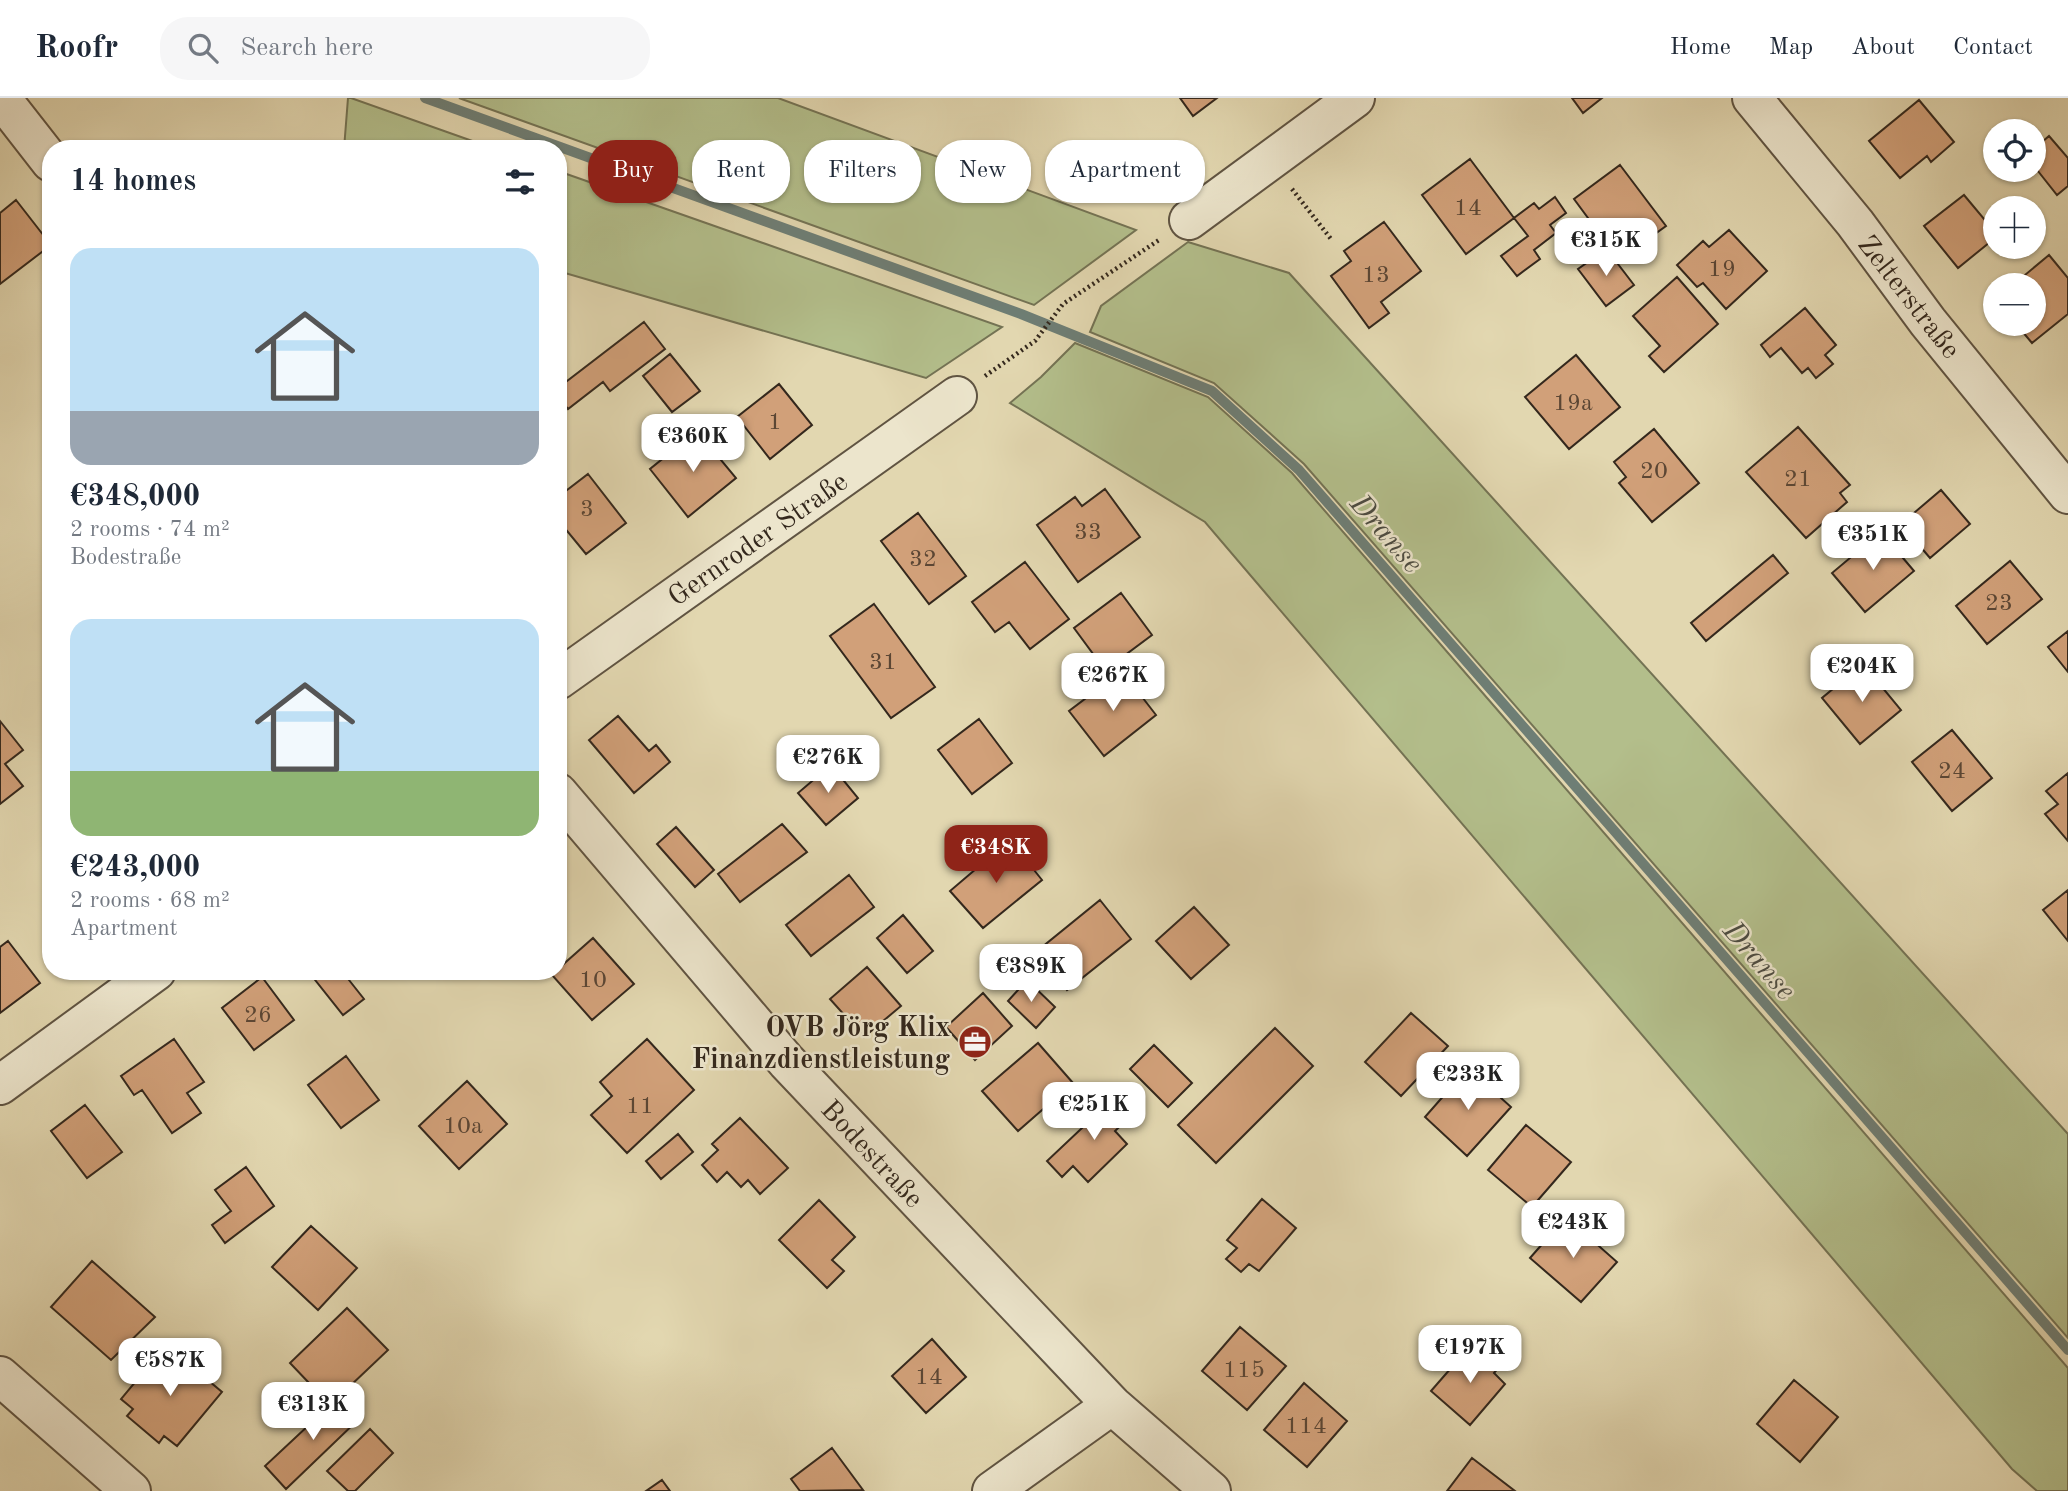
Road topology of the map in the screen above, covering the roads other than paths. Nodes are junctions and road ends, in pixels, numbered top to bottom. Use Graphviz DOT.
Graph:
graph roads {
  1 [pos="1355,98"];
  2 [pos="1752,98"];
  3 [pos="6,117"];
  4 [pos="42,153"];
  5 [pos="1189,220"];
  6 [pos="957,396"];
  7 [pos="2068,494"];
  8 [pos="567,674"];
  9 [pos="567,804"];
  10 [pos="144,980"];
  11 [pos="0,1085"];
  12 [pos="0,1376"];
  13 [pos="1112,1405"];
  14 [pos="131,1491"];
  15 [pos="992,1491"];
  16 [pos="1211,1491"];
  1 -- 5 [label="street"];
  2 -- 7 [label="street, Zelterstraße"];
  3 -- 4 [label="street"];
  6 -- 8 [label="street, Gernroder Straße"];
  9 -- 13 [label="street, Bodestraße"];
  10 -- 11 [label="street"];
  12 -- 14 [label="street"];
  13 -- 15 [label="street"];
  13 -- 16 [label="street, Bodestraße"];
}
